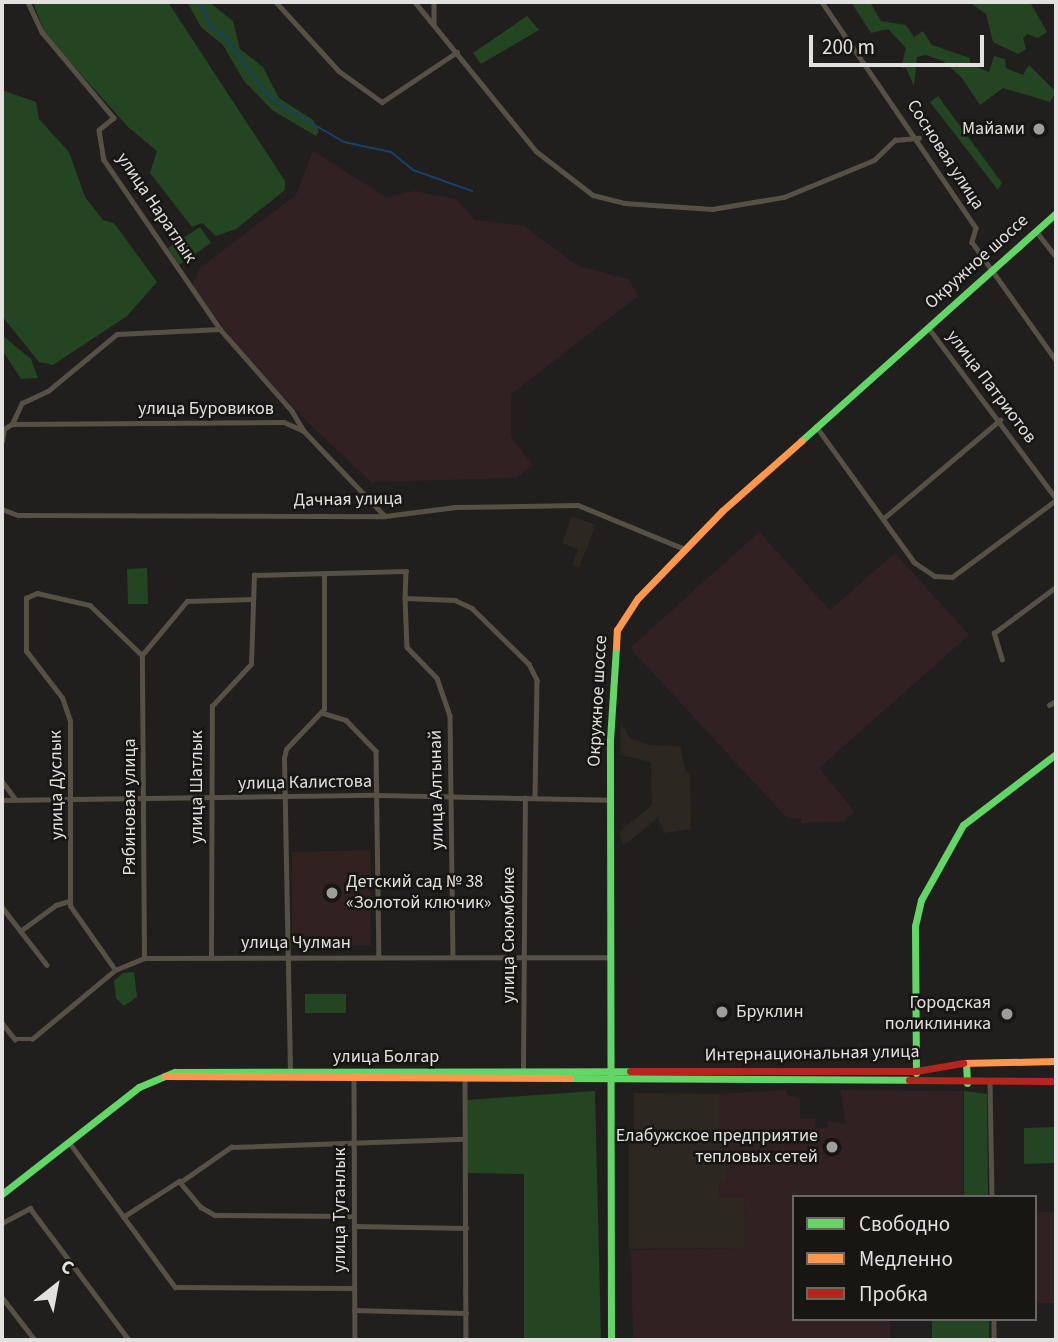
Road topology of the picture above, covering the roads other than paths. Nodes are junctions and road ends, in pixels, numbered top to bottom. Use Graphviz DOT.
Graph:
graph roads {
  1 [pos="28,2"];
  2 [pos="276,2"];
  3 [pos="415,2"];
  4 [pos="434,2"];
  5 [pos="822,2"];
  6 [pos="434,25"];
  7 [pos="457,52"];
  8 [pos="919,138"];
  9 [pos="1056,212"];
  10 [pos="1036,231"];
  11 [pos="1056,257"];
  12 [pos="992,270"];
  13 [pos="928,327"];
  14 [pos="220,329"];
  15 [pos="1056,360"];
  16 [pos="1000,420"];
  17 [pos="12,424"];
  18 [pos="816,426"];
  19 [pos="304,431"];
  20 [pos="2,441"];
  21 [pos="1056,499"];
  22 [pos="2,509"];
  23 [pos="385,516"];
  24 [pos="884,518"];
  25 [pos="686,549"];
  26 [pos="324,575"];
  27 [pos="1056,587"];
  28 [pos="405,598"];
  29 [pos="253,599"];
  30 [pos="142,655"];
  31 [pos="1002,660"];
  32 [pos="1056,701"];
  33 [pos="1049,705"];
  34 [pos="323,713"];
  35 [pos="1056,754"];
  36 [pos="2,781"];
  37 [pos="378,795"];
  38 [pos="14,797"];
  39 [pos="284,797"];
  40 [pos="451,797"];
  41 [pos="72,798"];
  42 [pos="144,798"];
  43 [pos="524,798"];
  44 [pos="535,798"];
  45 [pos="211,799"];
  46 [pos="2,800"];
  47 [pos="610,800"];
  48 [pos="69,901"];
  49 [pos="2,907"];
  50 [pos="23,929"];
  51 [pos="453,955"];
  52 [pos="523,956"];
  53 [pos="288,957"];
  54 [pos="379,957"];
  55 [pos="609,957"];
  56 [pos="144,958"];
  57 [pos="211,958"];
  58 [pos="47,965"];
  59 [pos="115,970"];
  60 [pos="2,1023"];
  61 [pos="1056,1061"];
  62 [pos="966,1063"];
  63 [pos="523,1072"];
  64 [pos="290,1073"];
  65 [pos="610,1075"];
  66 [pos="916,1075"];
  67 [pos="163,1076"];
  68 [pos="465,1079"];
  69 [pos="354,1080"];
  70 [pos="1056,1081"];
  71 [pos="990,1082"];
  72 [pos="967,1083"];
  73 [pos="464,1139"];
  74 [pos="69,1142"];
  75 [pos="354,1143"];
  76 [pos="182,1181"];
  77 [pos="2,1194"];
  78 [pos="992,1195"];
  79 [pos="354,1216"];
  80 [pos="123,1217"];
  81 [pos="2,1223"];
  82 [pos="354,1226"];
  83 [pos="466,1228"];
  84 [pos="354,1288"];
  85 [pos="2,1297"];
  86 [pos="354,1310"];
  87 [pos="466,1313"];
  88 [pos="994,1321"];
  89 [pos="36,1340"];
  90 [pos="129,1340"];
  91 [pos="355,1340"];
  92 [pos="466,1340"];
  93 [pos="611,1340"];
  94 [pos="994,1340"];
  1 -- 14 [label="street, улица Наратлык"];
  2 -- 7 [label="street"];
  3 -- 6 [label="street"];
  4 -- 6 [label="street"];
  5 -- 8 [label="street, Сосновая улица"];
  6 -- 7 [label="street"];
  7 -- 8 [label="street"];
  8 -- 12 [label="street, Сосновая улица"];
  9 -- 10 [label="street, Окружное шоссе"];
  10 -- 11 [label="street"];
  10 -- 12 [label="street, Окружное шоссе"];
  12 -- 13 [label="street, Окружное шоссе"];
  12 -- 15 [label="street, Сосновая улица"];
  13 -- 16 [label="street, улица Патриотов"];
  13 -- 18 [label="street, Окружное шоссе"];
  14 -- 17 [label="street"];
  14 -- 19 [label="street, улица Наратлык"];
  16 -- 21 [label="street, улица Патриотов"];
  16 -- 24 [label="street"];
  17 -- 19 [label="street, улица Буровиков"];
  17 -- 20 [label="street"];
  18 -- 24 [label="street"];
  18 -- 25 [label="street, Окружное шоссе"];
  19 -- 23 [label="street"];
  21 -- 24 [label="street"];
  22 -- 23 [label="street, Дачная улица"];
  23 -- 25 [label="street, Дачная улица"];
  25 -- 47 [label="street, Окружное шоссе"];
  26 -- 28 [label="street, улица Алтынай"];
  26 -- 29 [label="street, улица Шатлык"];
  26 -- 34 [label="street"];
  27 -- 31 [label="street"];
  28 -- 40 [label="street, улица Алтынай"];
  28 -- 44 [label="street"];
  29 -- 30 [label="street"];
  29 -- 45 [label="street, улица Шатлык"];
  30 -- 41 [label="street, улица Дуслык"];
  30 -- 42 [label="street, Рябиновая улица"];
  32 -- 33 [label="street"];
  34 -- 37 [label="street"];
  34 -- 39 [label="street"];
  35 -- 66 [label="street"];
  36 -- 38 [label="street"];
  37 -- 39 [label="street, улица Калистова"];
  37 -- 40 [label="street, улица Калистова"];
  37 -- 54 [label="street"];
  38 -- 41 [label="street, улица Калистова"];
  38 -- 46 [label="street, улица Калистова"];
  39 -- 45 [label="street, улица Калистова"];
  39 -- 53 [label="street"];
  40 -- 43 [label="street, улица Калистова"];
  40 -- 51 [label="street, улица Алтынай"];
  41 -- 42 [label="street, улица Калистова"];
  41 -- 48 [label="street, улица Дуслык"];
  42 -- 45 [label="street, улица Калистова"];
  42 -- 56 [label="street, Рябиновая улица"];
  43 -- 44 [label="street, улица Калистова"];
  43 -- 52 [label="street, улица Сююмбике"];
  44 -- 47 [label="street, улица Калистова"];
  45 -- 57 [label="street, улица Шатлык"];
  47 -- 55 [label="street, Окружное шоссе"];
  48 -- 50 [label="street"];
  48 -- 59 [label="street"];
  49 -- 50 [label="street"];
  50 -- 58 [label="street"];
  51 -- 52 [label="street, улица Чулман"];
  51 -- 54 [label="street, улица Чулман"];
  52 -- 55 [label="street, улица Чулман"];
  52 -- 63 [label="street, улица Сююмбике"];
  53 -- 54 [label="street, улица Чулман"];
  53 -- 57 [label="street, улица Чулман"];
  53 -- 64 [label="street"];
  55 -- 65 [label="street, Окружное шоссе"];
  56 -- 57 [label="street, улица Чулман"];
  56 -- 59 [label="street, улица Чулман"];
  59 -- 60 [label="street, улица Чулман"];
  61 -- 62 [label="street, Интернациональная улица"];
  62 -- 66 [label="street, Интернациональная улица"];
  62 -- 72 [label="street"];
  63 -- 64 [label="street, улица Болгар"];
  63 -- 65 [label="street, улица Болгар"];
  64 -- 67 [label="street, улица Болгар"];
  65 -- 66 [label="street, Интернациональная улица"];
  65 -- 68 [label="street, улица Болгар"];
  65 -- 93 [label="street, Окружное шоссе"];
  66 -- 72 [label="street, Интернациональная улица"];
  67 -- 69 [label="street, улица Болгар"];
  67 -- 74 [label="street, улица Болгар"];
  68 -- 69 [label="street, улица Болгар"];
  68 -- 73 [label="street"];
  69 -- 75 [label="street, улица Туганлык"];
  70 -- 71 [label="street, Интернациональная улица"];
  71 -- 72 [label="street, Интернациональная улица"];
  71 -- 78 [label="street"];
  73 -- 75 [label="street"];
  73 -- 83 [label="street"];
  74 -- 77 [label="street, улица Болгар"];
  74 -- 80 [label="street"];
  75 -- 76 [label="street"];
  75 -- 79 [label="street, улица Туганлык"];
  76 -- 79 [label="street"];
  76 -- 80 [label="street"];
  79 -- 82 [label="street, улица Туганлык"];
  80 -- 84 [label="street"];
  81 -- 90 [label="street"];
  82 -- 83 [label="street"];
  82 -- 84 [label="street, улица Туганлык"];
  83 -- 87 [label="street"];
  84 -- 86 [label="street, улица Туганлык"];
  85 -- 89 [label="street"];
  86 -- 87 [label="street"];
  86 -- 91 [label="street, улица Туганлык"];
  87 -- 92 [label="street"];
  88 -- 94 [label="street"];
}
